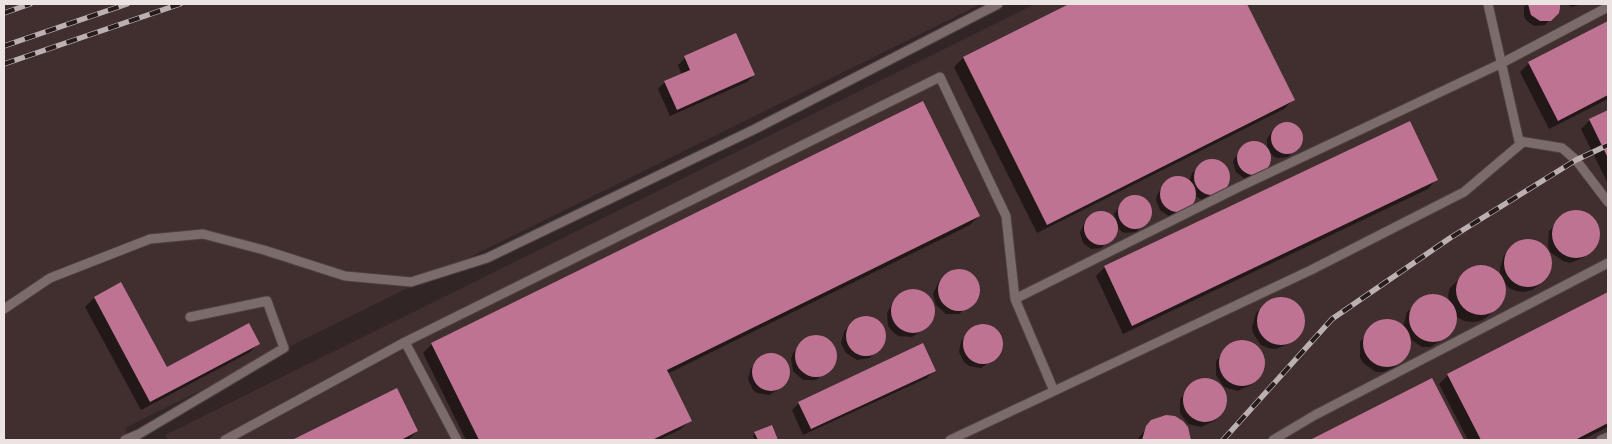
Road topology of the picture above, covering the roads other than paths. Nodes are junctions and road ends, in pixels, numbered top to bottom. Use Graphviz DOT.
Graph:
graph roads {
  1 [pos="998,4"];
  2 [pos="1488,4"];
  3 [pos="1608,7"];
  4 [pos="1502,63"];
  5 [pos="1523,142"];
  6 [pos="1608,202"];
  7 [pos="1608,263"];
  8 [pos="1015,299"];
  9 [pos="4,309"];
  10 [pos="190,317"];
  11 [pos="405,342"];
  12 [pos="1054,391"];
  13 [pos="1608,437"];
  14 [pos="125,440"];
  15 [pos="226,440"];
  16 [pos="457,440"];
  17 [pos="950,440"];
  18 [pos="1273,440"];
  19 [pos="1601,440"];
  1 -- 9 [label="lane"];
  2 -- 4 [label="lane"];
  3 -- 4 [label="lane"];
  4 -- 5 [label="lane"];
  4 -- 8 [label="lane"];
  5 -- 6 [label="lane"];
  5 -- 12 [label="lane"];
  7 -- 18 [label="lane"];
  8 -- 11 [label="lane"];
  8 -- 12 [label="lane"];
  10 -- 14 [label="lane"];
  11 -- 15 [label="lane"];
  11 -- 16 [label="lane"];
  12 -- 17 [label="lane"];
  13 -- 19 [label="lane"];
}
